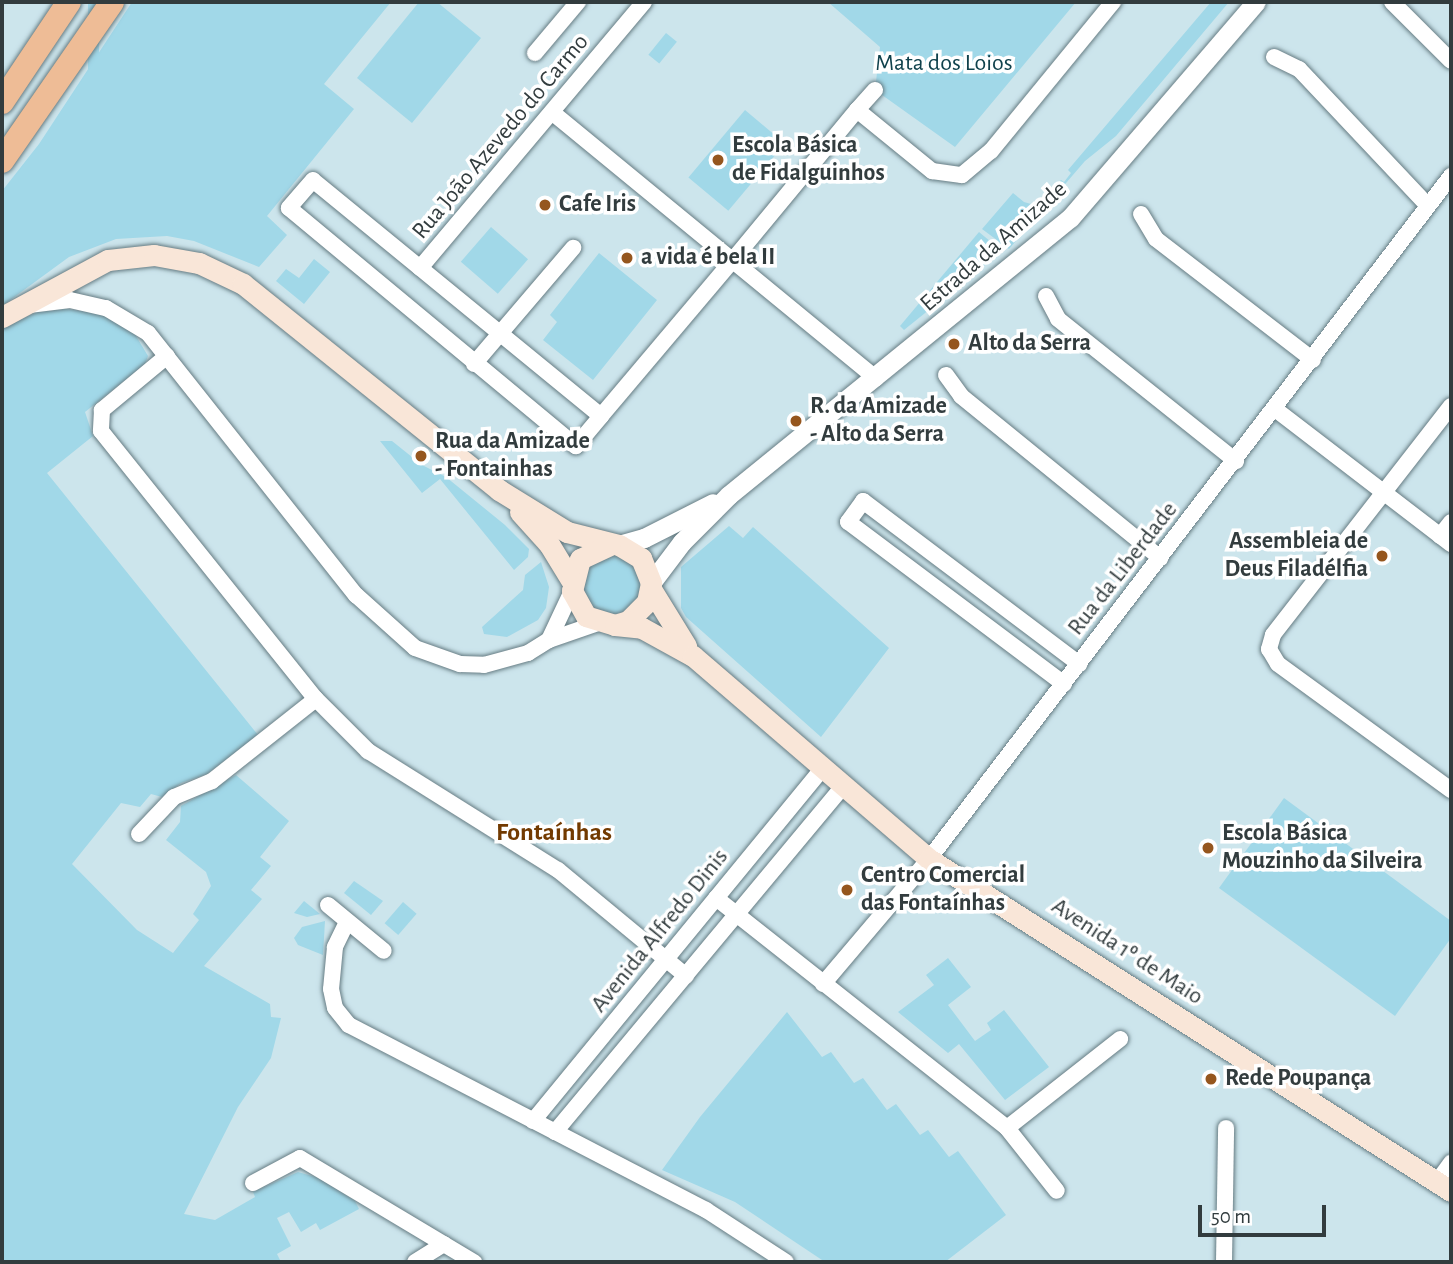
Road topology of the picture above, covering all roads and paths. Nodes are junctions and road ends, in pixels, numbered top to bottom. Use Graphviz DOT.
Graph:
graph roads {
  1 [pos="69,2"];
  2 [pos="112,2"];
  3 [pos="578,2"];
  4 [pos="644,2"];
  5 [pos="1113,2"];
  6 [pos="1256,2"];
  7 [pos="1392,2"];
  8 [pos="535,53"];
  9 [pos="1274,57"];
  10 [pos="1451,61"];
  11 [pos="875,90"];
  12 [pos="2,103"];
  13 [pos="857,110"];
  14 [pos="553,113"];
  15 [pos="2,162"];
  16 [pos="1451,176"];
  17 [pos="1427,206"];
  18 [pos="1141,214"];
  19 [pos="573,248"];
  20 [pos="732,261"];
  21 [pos="420,268"];
  22 [pos="1046,296"];
  23 [pos="11,312"];
  24 [pos="500,334"];
  25 [pos="167,356"];
  26 [pos="1313,360"];
  27 [pos="474,364"];
  28 [pos="946,375"];
  29 [pos="876,378"];
  30 [pos="1451,406"];
  31 [pos="1275,409"];
  32 [pos="601,416"];
  33 [pos="1236,461"];
  34 [pos="499,490"];
  35 [pos="1384,493"];
  36 [pos="729,495"];
  37 [pos="1451,522"];
  38 [pos="1446,540"];
  39 [pos="614,545"];
  40 [pos="1160,558"];
  41 [pos="572,585"];
  42 [pos="651,586"];
  43 [pos="607,624"];
  44 [pos="549,640"];
  45 [pos="693,656"];
  46 [pos="1079,664"];
  47 [pos="1064,684"];
  48 [pos="316,699"];
  49 [pos="821,770"];
  50 [pos="842,789"];
  51 [pos="1451,790"];
  52 [pos="139,834"];
  53 [pos="929,859"];
  54 [pos="716,898"];
  55 [pos="328,905"];
  56 [pos="737,915"];
  57 [pos="347,922"];
  58 [pos="384,951"];
  59 [pos="666,959"];
  60 [pos="687,976"];
  61 [pos="823,984"];
  62 [pos="1121,1039"];
  63 [pos="533,1121"];
  64 [pos="1007,1128"];
  65 [pos="1226,1128"];
  66 [pos="555,1132"];
  67 [pos="1451,1163"];
  68 [pos="253,1183"];
  69 [pos="1444,1187"];
  70 [pos="1057,1191"];
  71 [pos="444,1244"];
  72 [pos="415,1262"];
  73 [pos="474,1262"];
  74 [pos="786,1262"];
  75 [pos="1224,1262"];
  1 -- 12 [label="highway"];
  2 -- 15 [label="highway"];
  3 -- 8 [label="street"];
  4 -- 14 [label="street, Rua João Azevedo do Carmo"];
  5 -- 13 [label="street"];
  6 -- 29 [label="street, Estrada da Amizade"];
  7 -- 10 [label="street"];
  9 -- 17 [label="street"];
  11 -- 13 [label="street"];
  13 -- 20 [label="street"];
  14 -- 20 [label="street"];
  14 -- 21 [label="street, Rua João Azevedo do Carmo"];
  16 -- 17 [label="street, Rua da Liberdade"];
  17 -- 26 [label="street, Rua da Liberdade"];
  18 -- 26 [label="street"];
  19 -- 24 [label="street"];
  20 -- 29 [label="street"];
  20 -- 32 [label="street"];
  21 -- 24 [label="street"];
  21 -- 27 [label="street"];
  22 -- 33 [label="street"];
  23 -- 25 [label="street"];
  23 -- 34 [label="main road"];
  24 -- 27 [label="street"];
  24 -- 32 [label="street"];
  25 -- 44 [label="street"];
  25 -- 48 [label="street"];
  26 -- 31 [label="street, Rua da Liberdade"];
  27 -- 32 [label="street"];
  28 -- 40 [label="street"];
  29 -- 36 [label="street, Estrada da Amizade"];
  30 -- 35 [label="street"];
  31 -- 33 [label="street, Rua da Liberdade"];
  31 -- 35 [label="street"];
  33 -- 40 [label="street, Rua da Liberdade"];
  34 -- 39 [label="main road"];
  34 -- 41 [label="main road"];
  35 -- 38 [label="street"];
  35 -- 51 [label="street"];
  36 -- 39 [label="street"];
  36 -- 42 [label="street"];
  37 -- 38 [label="street"];
  39 -- 41 [label="main road"];
  39 -- 42 [label="main road"];
  40 -- 46 [label="street, Rua da Liberdade"];
  41 -- 43 [label="main road"];
  41 -- 44 [label="street"];
  42 -- 43 [label="main road"];
  42 -- 45 [label="main road, Avenida 1º de Maio"];
  43 -- 44 [label="street"];
  43 -- 45 [label="main road, Avenida 1º de Maio"];
  45 -- 49 [label="main road, Avenida 1º de Maio"];
  46 -- 47 [label="street, Rua da Liberdade"];
  46 -- 47 [label="street"];
  47 -- 53 [label="street, Rua da Liberdade"];
  48 -- 52 [label="street"];
  48 -- 59 [label="street"];
  49 -- 50 [label="main road, Avenida 1º de Maio"];
  49 -- 54 [label="street, Avenida Alfredo Dinis"];
  50 -- 53 [label="main road, Avenida 1º de Maio"];
  50 -- 56 [label="street, Avenida Alfredo Dinis"];
  53 -- 61 [label="street, Rua da Liberdade"];
  53 -- 69 [label="main road, Avenida 1º de Maio"];
  54 -- 56 [label="street"];
  54 -- 59 [label="street, Avenida Alfredo Dinis"];
  55 -- 57 [label="street"];
  56 -- 60 [label="street, Avenida Alfredo Dinis"];
  56 -- 61 [label="street"];
  57 -- 58 [label="street"];
  57 -- 63 [label="street"];
  59 -- 60 [label="street"];
  59 -- 63 [label="street, Avenida Alfredo Dinis"];
  60 -- 66 [label="street, Avenida Alfredo Dinis"];
  61 -- 64 [label="street"];
  62 -- 64 [label="street"];
  63 -- 66 [label="street"];
  64 -- 70 [label="street"];
  65 -- 75 [label="street"];
  66 -- 74 [label="street"];
  67 -- 69 [label="street"];
  68 -- 71 [label="street"];
  71 -- 72 [label="street"];
  71 -- 73 [label="street"];
}
